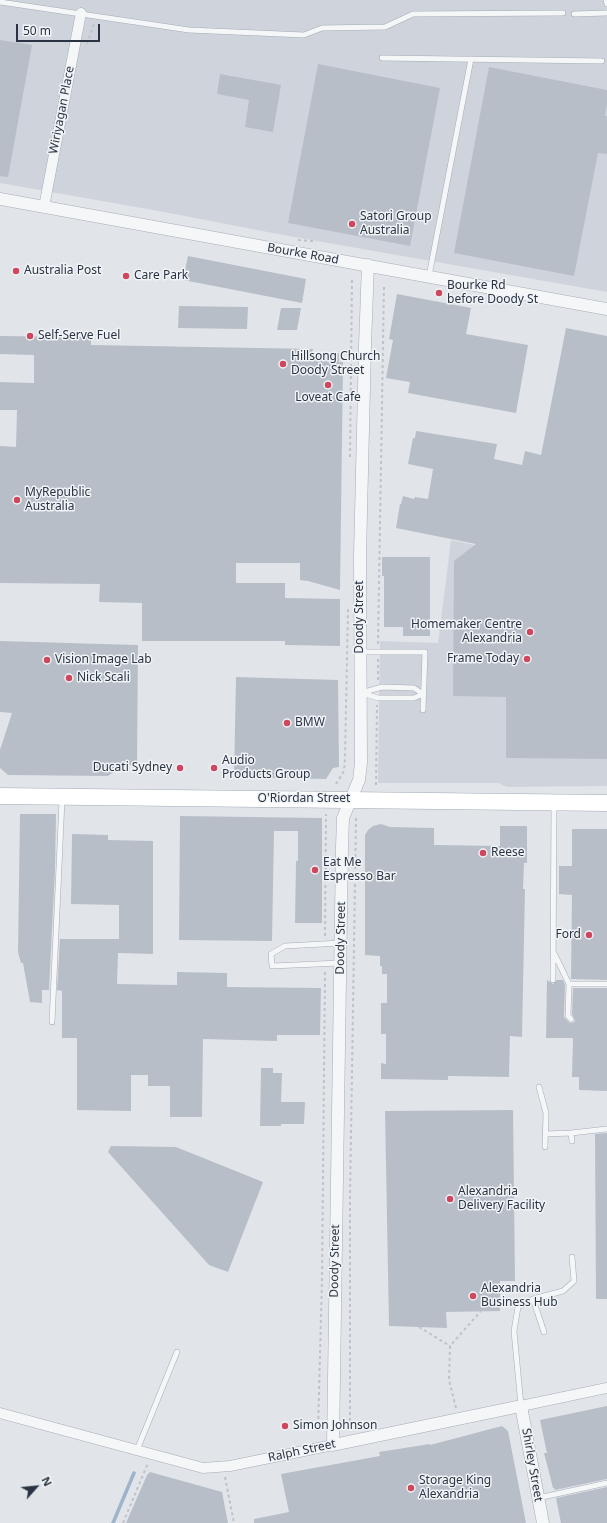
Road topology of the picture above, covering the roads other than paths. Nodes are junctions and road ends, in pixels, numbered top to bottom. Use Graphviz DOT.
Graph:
graph roads {
  1 [pos="606,0"];
  2 [pos="0,2"];
  3 [pos="607,4"];
  4 [pos="81,13"];
  5 [pos="563,13"];
  6 [pos="607,13"];
  7 [pos="574,14"];
  8 [pos="382,58"];
  9 [pos="471,59"];
  10 [pos="602,61"];
  11 [pos="0,199"];
  12 [pos="44,207"];
  13 [pos="368,266"];
  14 [pos="429,276"];
  15 [pos="607,308"];
  16 [pos="360,652"];
  17 [pos="361,693"];
  18 [pos="424,694"];
  19 [pos="423,710"];
  20 [pos="0,796"];
  21 [pos="62,796"];
  22 [pos="350,799"];
  23 [pos="554,802"];
  24 [pos="607,803"];
  25 [pos="341,943"];
  26 [pos="553,950"];
  27 [pos="341,963"];
  28 [pos="553,980"];
  29 [pos="569,984"];
  30 [pos="607,984"];
  31 [pos="571,1019"];
  32 [pos="52,1022"];
  33 [pos="539,1087"];
  34 [pos="607,1129"];
  35 [pos="571,1133"];
  36 [pos="545,1134"];
  37 [pos="572,1141"];
  38 [pos="545,1147"];
  39 [pos="572,1257"];
  40 [pos="533,1300"];
  41 [pos="544,1332"];
  42 [pos="177,1352"];
  43 [pos="607,1388"];
  44 [pos="521,1406"];
  45 [pos="0,1413"];
  46 [pos="332,1445"];
  47 [pos="137,1450"];
  48 [pos="607,1483"];
  49 [pos="538,1498"];
  50 [pos="543,1523"];
  1 -- 3 [label="lane"];
  2 -- 4 [label="lane"];
  4 -- 5 [label="lane"];
  4 -- 12 [label="street, Wiriyagan Place"];
  6 -- 7 [label="lane"];
  8 -- 9 [label="lane"];
  9 -- 10 [label="lane"];
  9 -- 14 [label="lane"];
  11 -- 12 [label="street, Bourke Road"];
  12 -- 13 [label="street, Bourke Road"];
  13 -- 14 [label="street, Bourke Road"];
  13 -- 16 [label="street, Doody Street"];
  14 -- 15 [label="street, Bourke Road"];
  16 -- 17 [label="street, Doody Street"];
  16 -- 18 [label="lane"];
  17 -- 18 [label="lane"];
  17 -- 18 [label="lane"];
  17 -- 22 [label="street, Doody Street"];
  18 -- 19 [label="lane"];
  20 -- 21 [label="main road, O'Riordan Street"];
  21 -- 22 [label="main road, O'Riordan Street"];
  21 -- 32 [label="lane"];
  22 -- 23 [label="main road, O'Riordan Street"];
  22 -- 25 [label="street, Doody Street"];
  23 -- 24 [label="main road, O'Riordan Street"];
  23 -- 26 [label="lane"];
  25 -- 27 [label="street, Doody Street"];
  25 -- 27 [label="lane"];
  26 -- 28 [label="lane"];
  26 -- 29 [label="lane"];
  27 -- 46 [label="street, Doody Street"];
  29 -- 30 [label="lane"];
  29 -- 31 [label="lane"];
  33 -- 36 [label="lane"];
  34 -- 35 [label="lane"];
  35 -- 36 [label="lane"];
  35 -- 37 [label="lane"];
  36 -- 38 [label="lane"];
  39 -- 40 [label="lane"];
  40 -- 41 [label="lane"];
  40 -- 44 [label="lane"];
  42 -- 47 [label="lane"];
  43 -- 44 [label="street, Ralph Street"];
  44 -- 46 [label="street, Ralph Street"];
  44 -- 49 [label="street, Shirley Street"];
  45 -- 47 [label="street, Ralph Street"];
  46 -- 47 [label="street, Ralph Street"];
  48 -- 49 [label="lane"];
  49 -- 50 [label="street, Shirley Street"];
}
